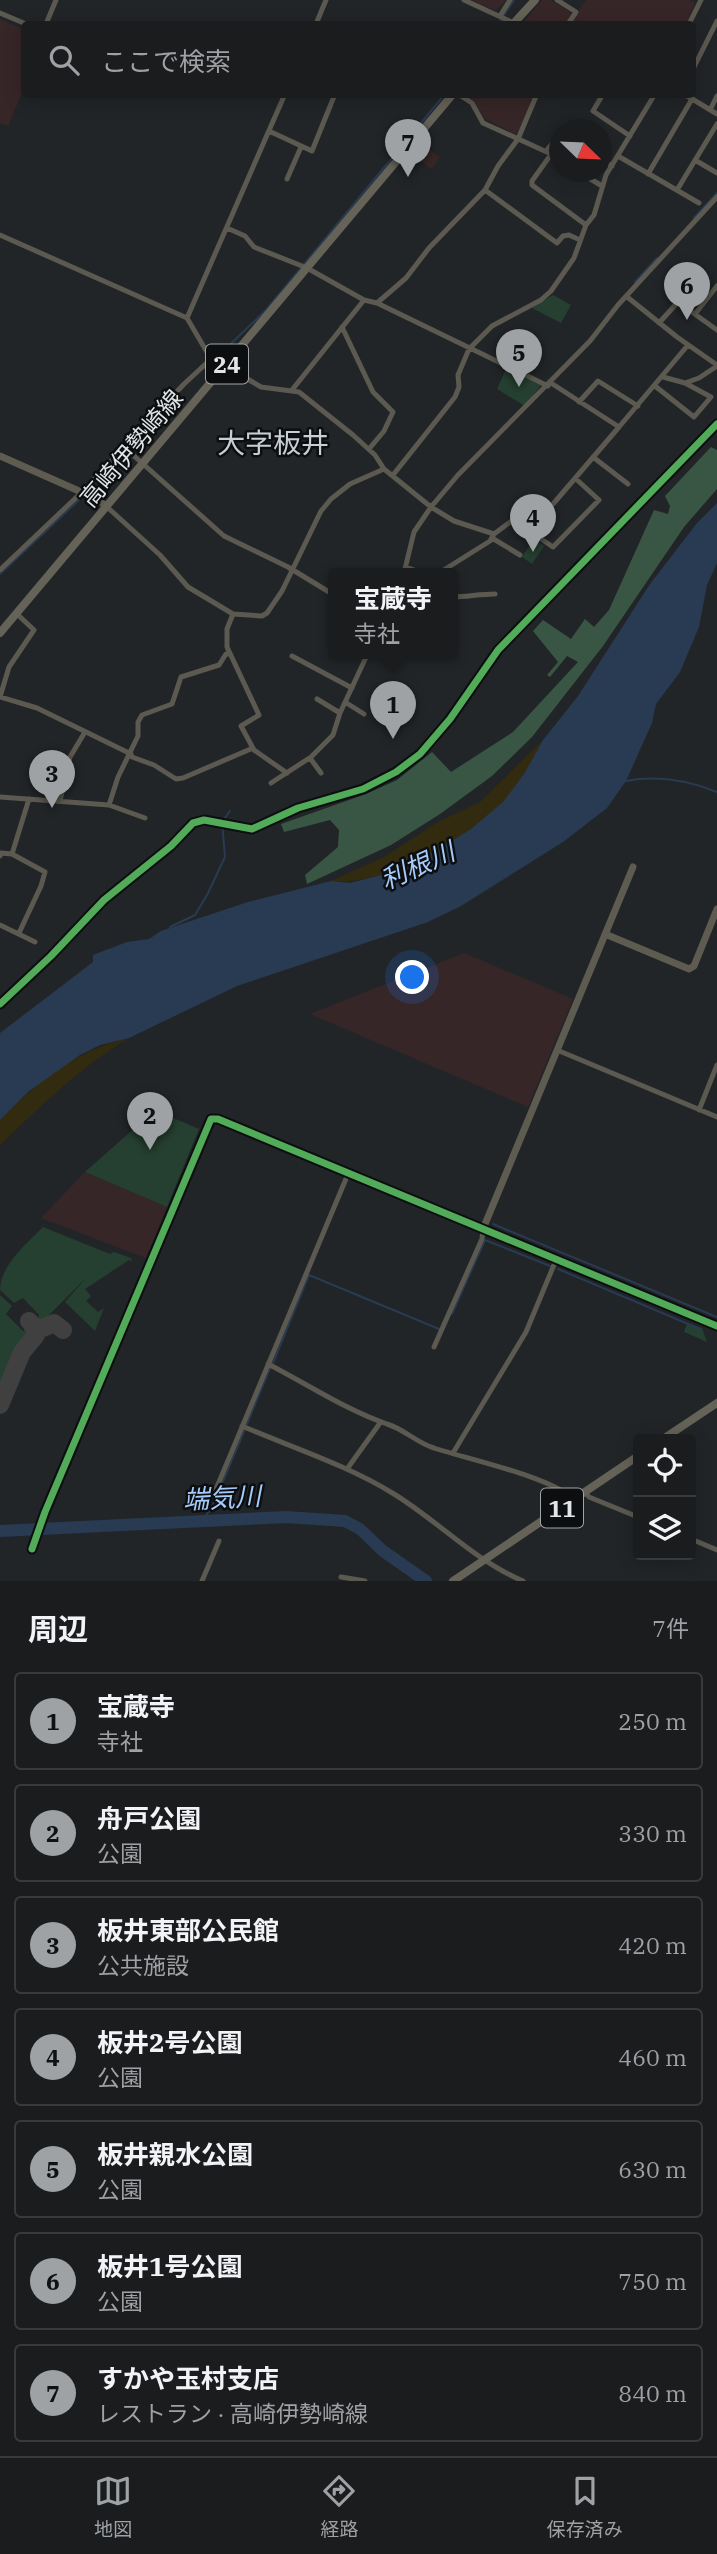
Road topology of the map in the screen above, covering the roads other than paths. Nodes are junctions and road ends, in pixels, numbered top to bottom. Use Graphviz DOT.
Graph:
graph roads {
  1 [pos="56,0"];
  2 [pos="326,0"];
  3 [pos="464,0"];
  4 [pos="510,0"];
  5 [pos="535,0"];
  6 [pos="557,0"];
  7 [pos="701,0"];
  8 [pos="0,13"];
  9 [pos="500,16"];
  10 [pos="47,21"];
  11 [pos="317,21"];
  12 [pos="508,21"];
  13 [pos="516,21"];
  14 [pos="570,21"];
  15 [pos="690,21"];
  16 [pos="717,21"];
  17 [pos="21,22"];
  18 [pos="696,63"];
  19 [pos="717,96"];
  20 [pos="283,98"];
  21 [pos="333,98"];
  22 [pos="450,98"];
  23 [pos="464,98"];
  24 [pos="535,98"];
  25 [pos="601,98"];
  26 [pos="653,98"];
  27 [pos="692,99"];
  28 [pos="710,110"];
  29 [pos="717,114"];
  30 [pos="717,124"];
  31 [pos="269,131"];
  32 [pos="630,136"];
  33 [pos="518,139"];
  34 [pos="301,147"];
  35 [pos="549,152"];
  36 [pos="618,156"];
  37 [pos="695,160"];
  38 [pos="612,166"];
  39 [pos="717,173"];
  40 [pos="648,174"];
  41 [pos="287,179"];
  42 [pos="595,182"];
  43 [pos="604,182"];
  44 [pos="602,186"];
  45 [pos="485,190"];
  46 [pos="677,190"];
  47 [pos="717,197"];
  48 [pos="699,203"];
  49 [pos="714,204"];
  50 [pos="586,225"];
  51 [pos="227,228"];
  52 [pos="0,234"];
  53 [pos="580,240"];
  54 [pos="307,268"];
  55 [pos="717,286"];
  56 [pos="626,296"];
  57 [pos="364,300"];
  58 [pos="377,303"];
  59 [pos="695,314"];
  60 [pos="187,318"];
  61 [pos="659,323"];
  62 [pos="342,327"];
  63 [pos="717,330"];
  64 [pos="688,345"];
  65 [pos="469,349"];
  66 [pos="211,359"];
  67 [pos="717,365"];
  68 [pos="224,367"];
  69 [pos="663,377"];
  70 [pos="685,383"];
  71 [pos="549,384"];
  72 [pos="655,386"];
  73 [pos="292,390"];
  74 [pos="579,401"];
  75 [pos="638,406"];
  76 [pos="619,427"];
  77 [pos="124,447"];
  78 [pos="369,449"];
  79 [pos="0,456"];
  80 [pos="593,457"];
  81 [pos="143,464"];
  82 [pos="384,469"];
  83 [pos="393,475"];
  84 [pos="575,478"];
  85 [pos="628,484"];
  86 [pos="82,492"];
  87 [pos="107,507"];
  88 [pos="431,507"];
  89 [pos="513,520"];
  90 [pos="493,536"];
  91 [pos="520,555"];
  92 [pos="405,568"];
  93 [pos="446,568"];
  94 [pos="0,570"];
  95 [pos="293,570"];
  96 [pos="328,591"];
  97 [pos="495,594"];
  98 [pos="458,597"];
  99 [pos="17,614"];
  100 [pos="233,614"];
  101 [pos="0,633"];
  102 [pos="230,653"];
  103 [pos="292,656"];
  104 [pos="365,659"];
  105 [pos="352,688"];
  106 [pos="0,697"];
  107 [pos="317,699"];
  108 [pos="345,702"];
  109 [pos="340,713"];
  110 [pos="364,714"];
  111 [pos="85,733"];
  112 [pos="253,748"];
  113 [pos="131,754"];
  114 [pos="310,758"];
  115 [pos="287,773"];
  116 [pos="321,773"];
  117 [pos="271,783"];
  118 [pos="0,797"];
  119 [pos="29,799"];
  120 [pos="60,801"];
  121 [pos="109,805"];
  122 [pos="145,818"];
  123 [pos="12,854"];
  124 [pos="0,856"];
  125 [pos="633,867"];
  126 [pos="717,909"];
  127 [pos="0,925"];
  128 [pos="19,933"];
  129 [pos="605,934"];
  130 [pos="35,942"];
  131 [pos="557,1050"];
  132 [pos="717,1065"];
  133 [pos="699,1110"];
  134 [pos="717,1117"];
  135 [pos="348,1174"];
  136 [pos="483,1229"];
  137 [pos="556,1260"];
  138 [pos="715,1326"];
  139 [pos="434,1347"];
  140 [pos="268,1364"];
  141 [pos="717,1403"];
  142 [pos="380,1423"];
  143 [pos="242,1426"];
  144 [pos="670,1434"];
  145 [pos="453,1453"];
  146 [pos="633,1459"];
  147 [pos="347,1469"];
  148 [pos="585,1492"];
  149 [pos="214,1494"];
  150 [pos="573,1500"];
  151 [pos="633,1515"];
  152 [pos="44,1516"];
  153 [pos="219,1541"];
  154 [pos="696,1541"];
  155 [pos="33,1546"];
  156 [pos="717,1550"];
  157 [pos="485,1559"];
  158 [pos="341,1577"];
  159 [pos="202,1581"];
  160 [pos="365,1581"];
  161 [pos="453,1581"];
  162 [pos="523,1581"];
  1 -- 10 [label="street"];
  2 -- 11 [label="street"];
  3 -- 9 [label="street"];
  4 -- 9 [label="street"];
  5 -- 13 [label="main road"];
  6 -- 14 [label="street"];
  7 -- 15 [label="street"];
  8 -- 17 [label="street"];
  9 -- 12 [label="street"];
  16 -- 18 [label="street"];
  19 -- 28 [label="street"];
  20 -- 31 [label="street"];
  21 -- 34 [label="street"];
  22 -- 54 [label="main road, 高崎伊勢崎線 / 24"];
  23 -- 33 [label="street"];
  24 -- 33 [label="street"];
  25 -- 32 [label="street"];
  26 -- 32 [label="street"];
  27 -- 28 [label="street"];
  27 -- 40 [label="street"];
  28 -- 29 [label="street"];
  30 -- 37 [label="street"];
  31 -- 34 [label="street"];
  31 -- 51 [label="street"];
  32 -- 36 [label="street"];
  33 -- 35 [label="street"];
  33 -- 45 [label="street"];
  34 -- 41 [label="street"];
  35 -- 50 [label="street"];
  36 -- 38 [label="street"];
  36 -- 40 [label="street"];
  37 -- 39 [label="street"];
  37 -- 46 [label="street"];
  40 -- 46 [label="street"];
  42 -- 44 [label="street"];
  43 -- 44 [label="street"];
  44 -- 50 [label="street"];
  45 -- 53 [label="street"];
  45 -- 58 [label="street"];
  46 -- 48 [label="street"];
  47 -- 49 [label="street"];
  49 -- 56 [label="street"];
  50 -- 53 [label="street"];
  51 -- 54 [label="street"];
  51 -- 60 [label="street"];
  52 -- 60 [label="street"];
  53 -- 65 [label="street"];
  54 -- 57 [label="street"];
  54 -- 68 [label="main road, 高崎伊勢崎線 / 24"];
  55 -- 59 [label="street"];
  56 -- 61 [label="street"];
  56 -- 71 [label="street"];
  57 -- 58 [label="street"];
  57 -- 62 [label="street"];
  58 -- 65 [label="street"];
  59 -- 61 [label="street"];
  59 -- 63 [label="street"];
  60 -- 66 [label="street"];
  61 -- 64 [label="street"];
  62 -- 73 [label="street"];
  62 -- 78 [label="street"];
  64 -- 67 [label="street"];
  64 -- 69 [label="street"];
  65 -- 71 [label="street"];
  65 -- 83 [label="street"];
  66 -- 68 [label="street"];
  66 -- 77 [label="street"];
  67 -- 70 [label="street"];
  68 -- 73 [label="street"];
  68 -- 81 [label="main road, 高崎伊勢崎線 / 24"];
  69 -- 70 [label="street"];
  69 -- 72 [label="street"];
  70 -- 72 [label="street"];
  71 -- 74 [label="street"];
  71 -- 88 [label="street"];
  72 -- 75 [label="street"];
  73 -- 78 [label="street"];
  74 -- 75 [label="street"];
  74 -- 76 [label="street"];
  75 -- 76 [label="street"];
  76 -- 80 [label="street"];
  77 -- 81 [label="street"];
  77 -- 86 [label="street"];
  78 -- 82 [label="street"];
  79 -- 86 [label="street"];
  80 -- 84 [label="street"];
  80 -- 85 [label="street"];
  81 -- 87 [label="main road, 高崎伊勢崎線 / 24"];
  81 -- 95 [label="street"];
  82 -- 83 [label="street"];
  82 -- 95 [label="street"];
  83 -- 88 [label="street"];
  84 -- 89 [label="street"];
  84 -- 89 [label="street"];
  86 -- 87 [label="street"];
  86 -- 94 [label="street"];
  87 -- 99 [label="main road, 高崎伊勢崎線 / 24"];
  87 -- 100 [label="street"];
  88 -- 90 [label="street"];
  88 -- 92 [label="street"];
  89 -- 90 [label="street"];
  90 -- 91 [label="street"];
  90 -- 93 [label="street"];
  95 -- 96 [label="street"];
  95 -- 100 [label="street"];
  97 -- 98 [label="street"];
  99 -- 101 [label="main road, 高崎伊勢崎線 / 24"];
  99 -- 106 [label="street"];
  100 -- 102 [label="street"];
  102 -- 112 [label="street"];
  102 -- 113 [label="street"];
  103 -- 105 [label="street"];
  104 -- 105 [label="street"];
  105 -- 108 [label="street"];
  106 -- 111 [label="street"];
  107 -- 109 [label="street"];
  108 -- 109 [label="street"];
  108 -- 110 [label="street"];
  109 -- 114 [label="street"];
  111 -- 113 [label="street"];
  111 -- 120 [label="street"];
  112 -- 113 [label="street"];
  112 -- 115 [label="street"];
  113 -- 121 [label="street"];
  114 -- 115 [label="street"];
  114 -- 116 [label="street"];
  115 -- 117 [label="street"];
  118 -- 119 [label="street"];
  119 -- 120 [label="street"];
  119 -- 123 [label="street"];
  120 -- 121 [label="street"];
  121 -- 122 [label="street"];
  123 -- 124 [label="street"];
  123 -- 128 [label="street"];
  125 -- 129 [label="street"];
  126 -- 129 [label="street"];
  127 -- 128 [label="street"];
  128 -- 130 [label="street"];
  129 -- 131 [label="street"];
  131 -- 133 [label="street"];
  131 -- 136 [label="street"];
  132 -- 133 [label="street"];
  133 -- 134 [label="street"];
  135 -- 136 [label="street"];
  135 -- 140 [label="street"];
  135 -- 152 [label="street"];
  136 -- 137 [label="street"];
  136 -- 139 [label="street"];
  137 -- 138 [label="street"];
  137 -- 145 [label="street"];
  140 -- 142 [label="street"];
  140 -- 143 [label="street"];
  141 -- 144 [label="main road"];
  142 -- 145 [label="street"];
  142 -- 147 [label="street"];
  143 -- 147 [label="street"];
  143 -- 149 [label="street"];
  145 -- 150 [label="street"];
  146 -- 148 [label="main road, 11"];
  147 -- 157 [label="street"];
  148 -- 150 [label="main road, 11"];
  148 -- 151 [label="street"];
  150 -- 157 [label="main road, 11"];
  152 -- 155 [label="street"];
  153 -- 159 [label="street"];
  154 -- 156 [label="street"];
  157 -- 161 [label="main road, 11"];
  157 -- 162 [label="street"];
  158 -- 160 [label="street"];
}
